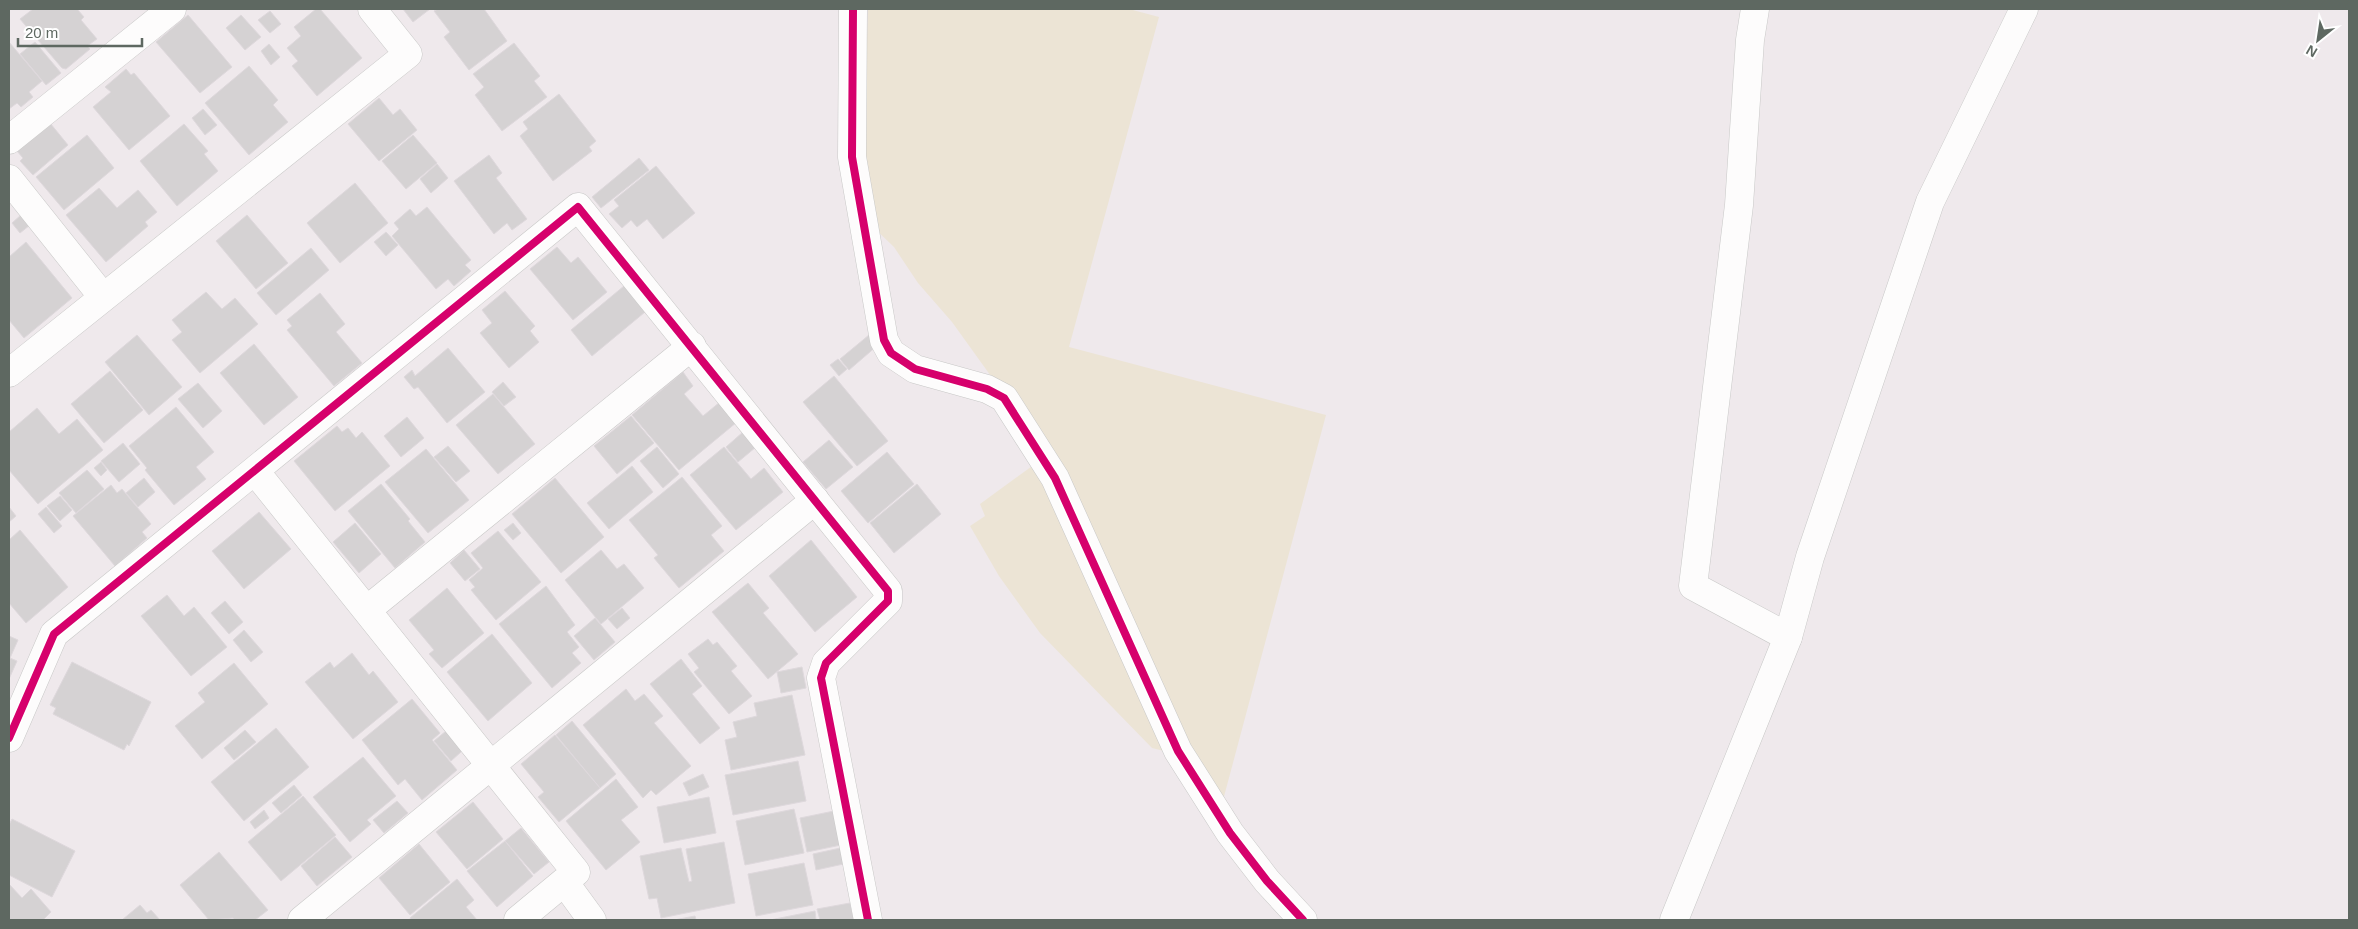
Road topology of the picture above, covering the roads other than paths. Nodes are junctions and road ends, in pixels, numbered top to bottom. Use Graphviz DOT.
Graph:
graph roads {
  1 [pos="172,9"];
  2 [pos="372,9"];
  3 [pos="853,9"];
  4 [pos="1755,9"];
  5 [pos="2024,9"];
  6 [pos="9,140"];
  7 [pos="9,179"];
  8 [pos="103,297"];
  9 [pos="692,346"];
  10 [pos="9,373"];
  11 [pos="255,471"];
  12 [pos="816,500"];
  13 [pos="368,609"];
  14 [pos="1788,637"];
  15 [pos="9,738"];
  16 [pos="491,763"];
  17 [pos="565,882"];
  18 [pos="302,920"];
  19 [pos="518,920"];
  20 [pos="592,920"];
  21 [pos="868,920"];
  22 [pos="1303,920"];
  23 [pos="1674,920"];
  1 -- 6 [label="street"];
  2 -- 8 [label="street"];
  3 -- 22 [label="street"];
  4 -- 14 [label="street"];
  5 -- 14 [label="street"];
  7 -- 8 [label="street"];
  8 -- 10 [label="street"];
  9 -- 11 [label="street"];
  9 -- 12 [label="street"];
  9 -- 13 [label="street"];
  11 -- 13 [label="street"];
  11 -- 15 [label="street"];
  12 -- 16 [label="street"];
  12 -- 21 [label="street"];
  13 -- 16 [label="street"];
  14 -- 23 [label="street"];
  16 -- 17 [label="street"];
  16 -- 18 [label="street"];
  17 -- 19 [label="street"];
  17 -- 20 [label="street"];
}
